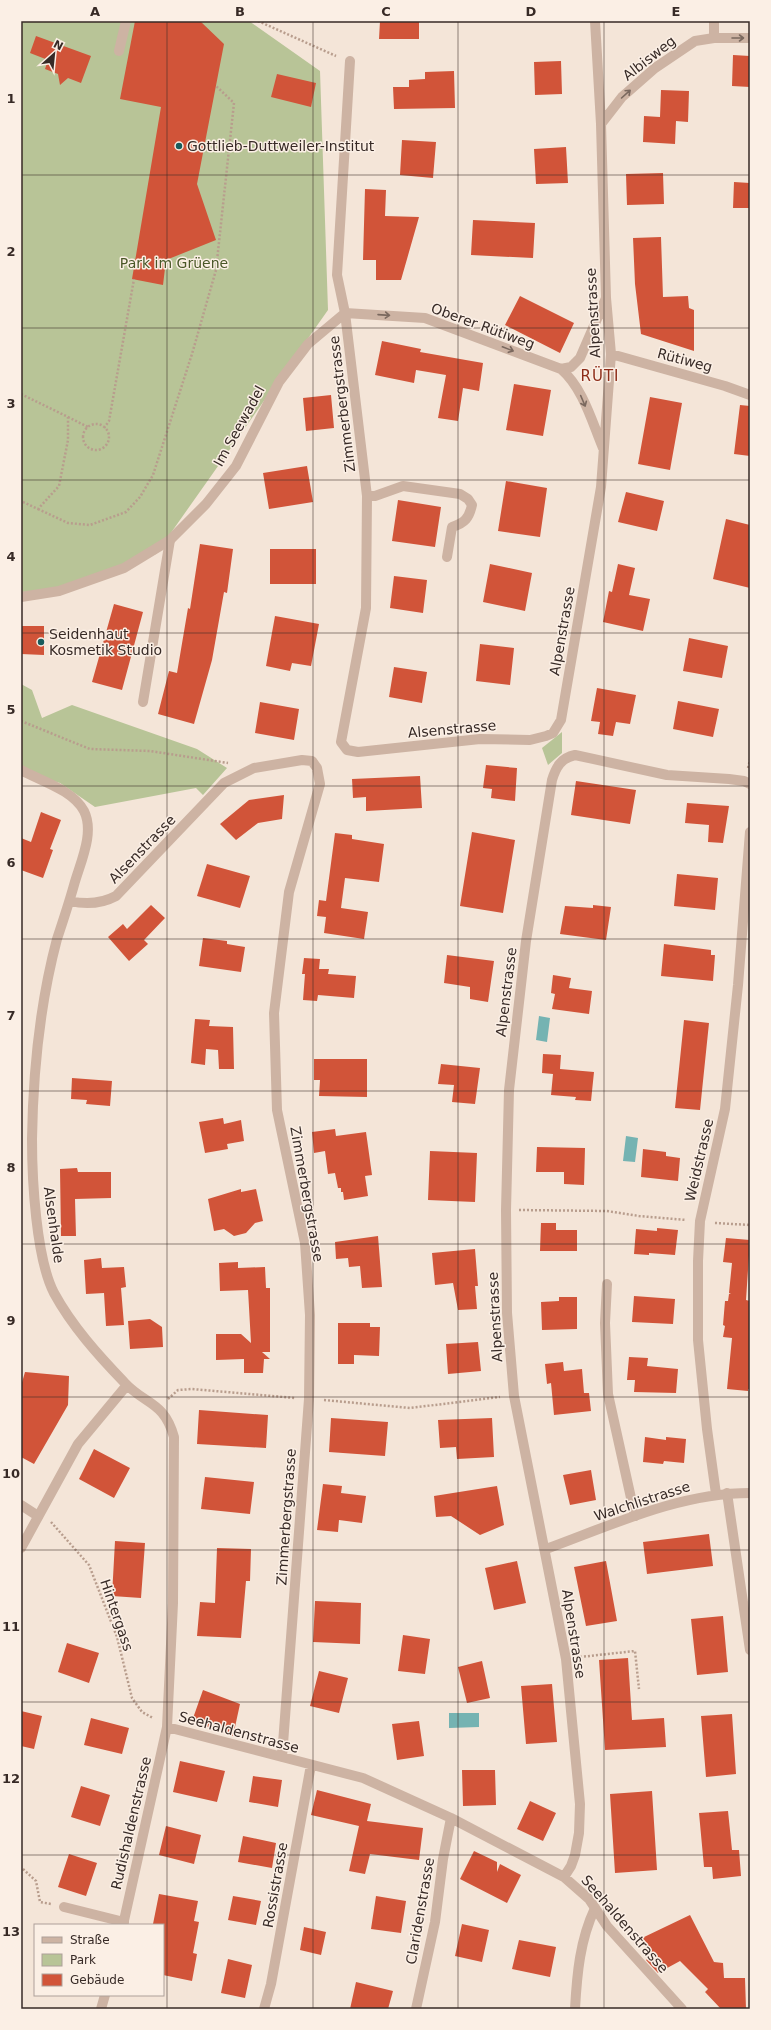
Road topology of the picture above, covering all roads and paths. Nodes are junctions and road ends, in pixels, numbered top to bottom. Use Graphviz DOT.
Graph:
graph roads {
  1 [pos="126,21"];
  2 [pos="258,21"];
  3 [pos="595,21"];
  4 [pos="714,21"];
  5 [pos="714,38"];
  6 [pos="750,38"];
  7 [pos="119,51"];
  8 [pos="350,62"];
  9 [pos="216,86"];
  10 [pos="601,124"];
  11 [pos="134,279"];
  12 [pos="606,298"];
  13 [pos="345,313"];
  14 [pos="611,354"];
  15 [pos="561,369"];
  16 [pos="21,394"];
  17 [pos="750,395"];
  18 [pos="68,418"];
  19 [pos="88,427"];
  20 [pos="104,428"];
  21 [pos="604,451"];
  22 [pos="367,496"];
  23 [pos="21,501"];
  24 [pos="38,508"];
  25 [pos="170,540"];
  26 [pos="447,557"];
  27 [pos="21,597"];
  28 [pos="143,702"];
  29 [pos="561,720"];
  30 [pos="21,721"];
  31 [pos="341,742"];
  32 [pos="312,761"];
  33 [pos="254,768"];
  34 [pos="21,770"];
  35 [pos="750,784"];
  36 [pos="750,832"];
  37 [pos="70,901"];
  38 [pos="506,1210"];
  39 [pos="700,1221"];
  40 [pos="750,1225"];
  41 [pos="607,1284"];
  42 [pos="127,1385"];
  43 [pos="514,1396"];
  44 [pos="287,1397"];
  45 [pos="317,1399"];
  46 [pos="158,1407"];
  47 [pos="727,1493"];
  48 [pos="750,1493"];
  49 [pos="716,1494"];
  50 [pos="21,1505"];
  51 [pos="38,1516"];
  52 [pos="635,1516"];
  53 [pos="21,1548"];
  54 [pos="546,1549"];
  55 [pos="750,1650"];
  56 [pos="566,1659"];
  57 [pos="639,1689"];
  58 [pos="167,1727"];
  59 [pos="282,1757"];
  60 [pos="311,1765"];
  61 [pos="451,1818"];
  62 [pos="23,1869"];
  63 [pos="564,1876"];
  64 [pos="64,1907"];
  65 [pos="595,1908"];
  66 [pos="123,1923"];
  67 [pos="105,1996"];
  68 [pos="101,2009"];
  69 [pos="264,2009"];
  70 [pos="416,2009"];
  71 [pos="574,2009"];
  72 [pos="682,2009"];
  1 -- 7 [label="street"];
  2 -- 8 [label="path"];
  3 -- 10 [label="street, Alpenstrasse"];
  4 -- 5 [label="street"];
  5 -- 6 [label="street, Albisweg, one-way"];
  10 -- 5 [label="street, Albisweg, one-way"];
  8 -- 13 [label="street, Zimmerbergstrasse"];
  9 -- 24 [label="path"];
  10 -- 12 [label="street, Alpenstrasse"];
  11 -- 20 [label="path"];
  12 -- 14 [label="street, Alpenstrasse"];
  12 -- 15 [label="street"];
  13 -- 15 [label="street, Oberer Rütiweg, one-way"];
  13 -- 22 [label="street, Zimmerbergstrasse"];
  13 -- 25 [label="street, Im Seewadel"];
  14 -- 17 [label="street, Rütiweg"];
  14 -- 21 [label="street, Alpenstrasse"];
  15 -- 21 [label="street, Oberer Rütiweg, one-way"];
  16 -- 18 [label="path"];
  18 -- 19 [label="path"];
  18 -- 24 [label="path"];
  19 -- 20 [label="path"];
  19 -- 20 [label="path"];
  21 -- 29 [label="street, Alpenstrasse"];
  22 -- 26 [label="street"];
  22 -- 31 [label="street, Zimmerbergstrasse"];
  23 -- 24 [label="path"];
  25 -- 27 [label="street, Im Seewadel"];
  25 -- 28 [label="street"];
  29 -- 31 [label="street, Alsenstrasse"];
  30 -- 33 [label="path"];
  32 -- 33 [label="street, Alsenstrasse"];
  32 -- 59 [label="street, Zimmerbergstrasse"];
  33 -- 37 [label="street, Alsenstrasse"];
  34 -- 37 [label="street"];
  35 -- 38 [label="street, Alpenstrasse"];
  36 -- 39 [label="street, Weidstrasse"];
  37 -- 42 [label="street, Alsenhalde"];
  38 -- 39 [label="path"];
  38 -- 43 [label="street, Alpenstrasse"];
  39 -- 40 [label="path"];
  39 -- 49 [label="street, Weidstrasse"];
  41 -- 52 [label="street"];
  42 -- 46 [label="street, Seehaldenstrasse"];
  42 -- 51 [label="street"];
  43 -- 45 [label="path"];
  43 -- 54 [label="street, Alpenstrasse"];
  44 -- 46 [label="path"];
  46 -- 58 [label="street, Seehaldenstrasse"];
  47 -- 48 [label="street, Walchlistrasse"];
  47 -- 49 [label="street, Walchlistrasse"];
  47 -- 55 [label="street"];
  49 -- 52 [label="street, Walchlistrasse"];
  50 -- 51 [label="street"];
  51 -- 53 [label="street"];
  51 -- 58 [label="path, Hintergass"];
  52 -- 54 [label="street, Walchlistrasse"];
  54 -- 56 [label="street, Alpenstrasse"];
  56 -- 57 [label="path"];
  56 -- 63 [label="street, Alpenstrasse"];
  58 -- 59 [label="street, Seehaldenstrasse"];
  58 -- 66 [label="street, Rudishaldenstrasse"];
  59 -- 60 [label="street, Seehaldenstrasse"];
  60 -- 61 [label="street, Seehaldenstrasse"];
  60 -- 69 [label="street, Rossistrasse"];
  61 -- 63 [label="street, Seehaldenstrasse"];
  61 -- 70 [label="street, Claridenstrasse"];
  62 -- 64 [label="path"];
  63 -- 65 [label="street, Seehaldenstrasse"];
  64 -- 66 [label="street"];
  65 -- 71 [label="street"];
  65 -- 72 [label="street, Seehaldenstrasse"];
  67 -- 68 [label="street"];
}
